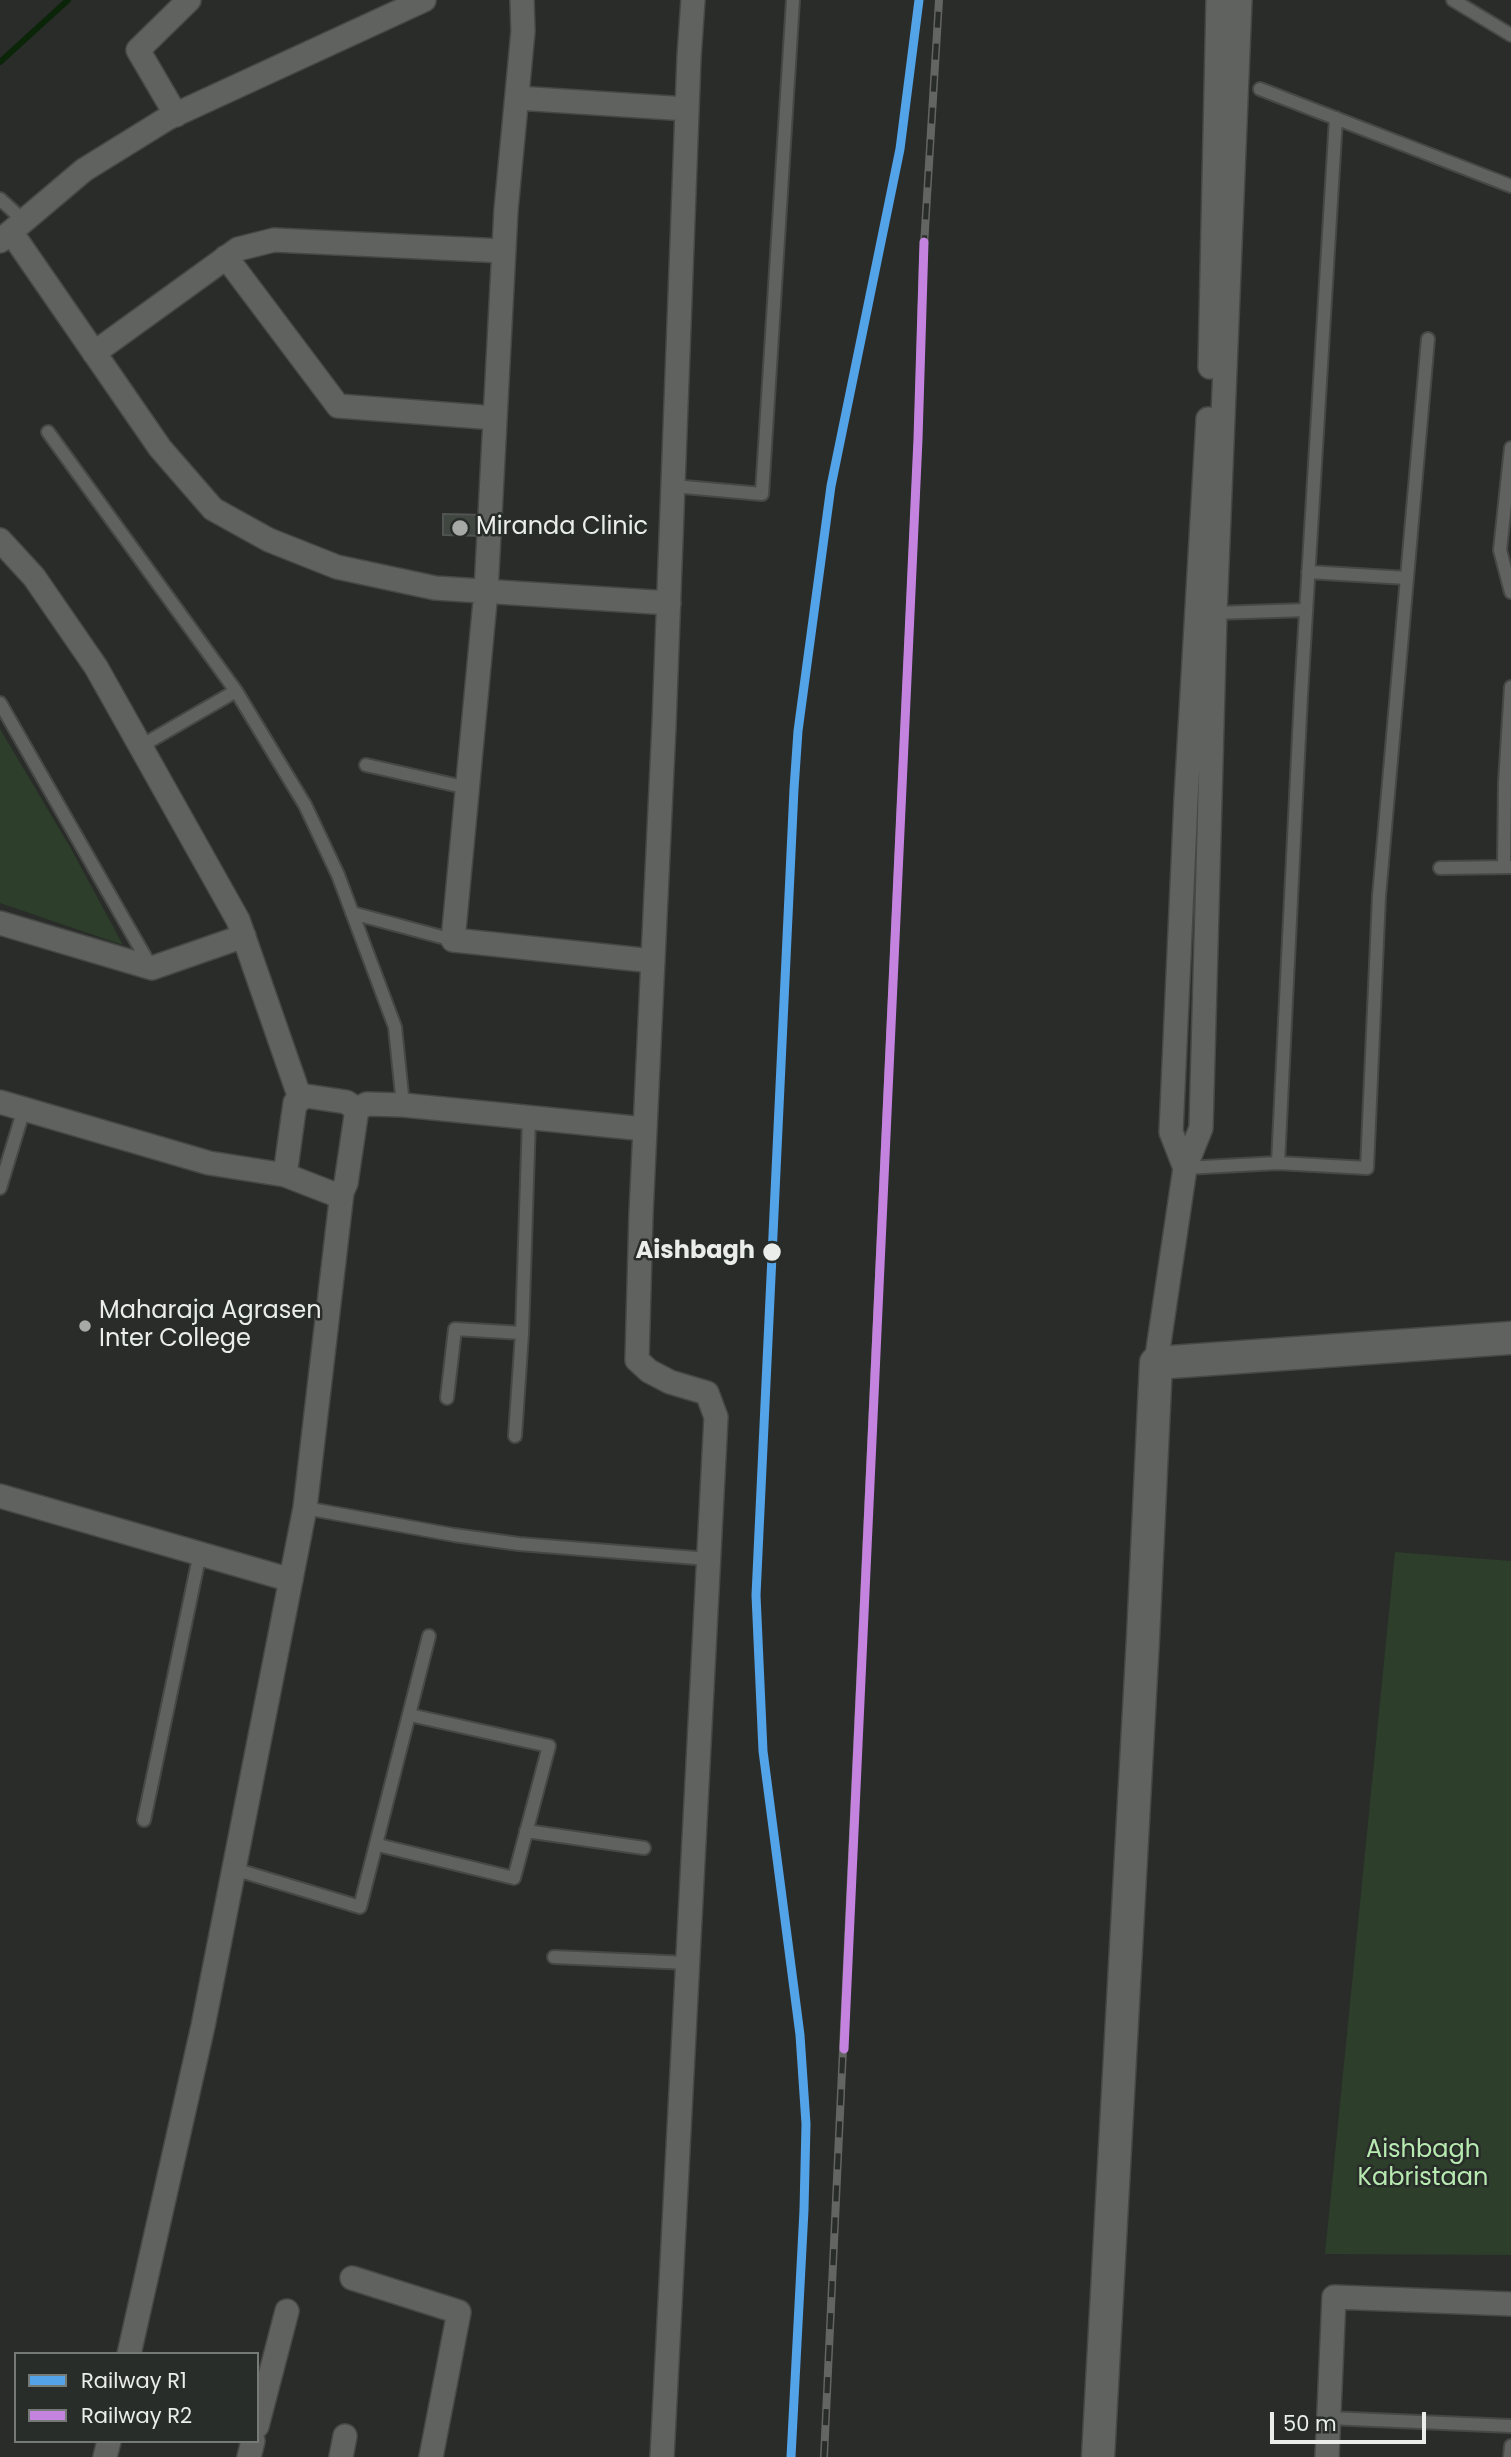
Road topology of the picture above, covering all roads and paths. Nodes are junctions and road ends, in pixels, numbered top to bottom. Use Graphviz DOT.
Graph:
graph roads {
  1 [pos="189,0"];
  2 [pos="424,0"];
  3 [pos="522,0"];
  4 [pos="693,0"];
  5 [pos="793,0"];
  6 [pos="1218,0"];
  7 [pos="1240,0"];
  8 [pos="1454,0"];
  9 [pos="1511,35"];
  10 [pos="1260,89"];
  11 [pos="517,98"];
  12 [pos="687,109"];
  13 [pos="176,115"];
  14 [pos="1336,118"];
  15 [pos="1511,186"];
  16 [pos="0,199"];
  17 [pos="11,231"];
  18 [pos="504,251"];
  19 [pos="226,257"];
  20 [pos="1428,339"];
  21 [pos="94,353"];
  22 [pos="495,418"];
  23 [pos="48,432"];
  24 [pos="1511,448"];
  25 [pos="673,486"];
  26 [pos="0,540"];
  27 [pos="1308,572"];
  28 [pos="1407,578"];
  29 [pos="486,591"];
  30 [pos="1511,592"];
  31 [pos="669,603"];
  32 [pos="1306,610"];
  33 [pos="1215,612"];
  34 [pos="1511,687"];
  35 [pos="236,691"];
  36 [pos="0,703"];
  37 [pos="141,746"];
  38 [pos="366,765"];
  39 [pos="468,788"];
  40 [pos="1508,867"];
  41 [pos="1440,868"];
  42 [pos="352,914"];
  43 [pos="0,923"];
  44 [pos="244,936"];
  45 [pos="453,940"];
  46 [pos="653,961"];
  47 [pos="152,968"];
  48 [pos="300,1098"];
  49 [pos="0,1102"];
  50 [pos="403,1105"];
  51 [pos="24,1109"];
  52 [pos="357,1109"];
  53 [pos="529,1119"];
  54 [pos="645,1129"];
  55 [pos="1278,1163"];
  56 [pos="1185,1168"];
  57 [pos="285,1175"];
  58 [pos="0,1188"];
  59 [pos="342,1192"];
  60 [pos="522,1333"];
  61 [pos="1511,1338"];
  62 [pos="1156,1363"];
  63 [pos="447,1398"];
  64 [pos="515,1436"];
  65 [pos="0,1496"];
  66 [pos="306,1508"];
  67 [pos="200,1553"];
  68 [pos="709,1559"];
  69 [pos="291,1580"];
  70 [pos="429,1636"];
  71 [pos="410,1715"];
  72 [pos="144,1820"];
  73 [pos="526,1832"];
  74 [pos="377,1845"];
  75 [pos="644,1848"];
  76 [pos="234,1870"];
  77 [pos="554,1957"];
  78 [pos="688,1963"];
  79 [pos="352,2278"];
  80 [pos="1511,2304"];
  81 [pos="287,2311"];
  82 [pos="129,2352"];
  83 [pos="259,2418"];
  84 [pos="1329,2418"];
  85 [pos="1511,2427"];
  86 [pos="1511,2446"];
  87 [pos="431,2457"];
  88 [pos="662,2457"];
  89 [pos="1098,2457"];
  90 [pos="1327,2457"];
  91 [pos="1510,2457"];
  1 -- 13 [label="street"];
  2 -- 13 [label="street"];
  3 -- 11 [label="street"];
  4 -- 12 [label="street"];
  5 -- 25 [label="lane"];
  6 -- 56 [label="street"];
  7 -- 33 [label="street"];
  8 -- 9 [label="lane"];
  10 -- 14 [label="lane"];
  11 -- 12 [label="street"];
  11 -- 18 [label="street"];
  12 -- 25 [label="street"];
  13 -- 17 [label="street"];
  14 -- 15 [label="lane"];
  14 -- 27 [label="lane"];
  16 -- 17 [label="lane"];
  17 -- 21 [label="street"];
  18 -- 19 [label="street"];
  18 -- 22 [label="street"];
  19 -- 21 [label="street"];
  19 -- 22 [label="street"];
  20 -- 28 [label="lane"];
  21 -- 29 [label="street"];
  22 -- 29 [label="street"];
  23 -- 35 [label="lane"];
  24 -- 30 [label="lane"];
  25 -- 31 [label="street"];
  26 -- 37 [label="street"];
  27 -- 28 [label="lane"];
  27 -- 32 [label="lane"];
  28 -- 55 [label="lane"];
  29 -- 31 [label="street"];
  29 -- 39 [label="street"];
  31 -- 46 [label="street"];
  32 -- 33 [label="lane"];
  32 -- 55 [label="lane"];
  33 -- 56 [label="street"];
  34 -- 40 [label="lane"];
  35 -- 37 [label="lane"];
  35 -- 42 [label="lane"];
  36 -- 47 [label="lane"];
  37 -- 44 [label="street"];
  38 -- 39 [label="lane"];
  39 -- 45 [label="street"];
  40 -- 41 [label="lane"];
  42 -- 45 [label="lane"];
  42 -- 50 [label="lane"];
  43 -- 47 [label="street"];
  44 -- 47 [label="street"];
  44 -- 48 [label="street"];
  45 -- 46 [label="street"];
  46 -- 54 [label="street"];
  48 -- 52 [label="street"];
  48 -- 57 [label="street"];
  49 -- 51 [label="street"];
  50 -- 52 [label="street"];
  50 -- 53 [label="street"];
  51 -- 57 [label="street"];
  51 -- 58 [label="lane"];
  52 -- 59 [label="street"];
  53 -- 54 [label="street"];
  53 -- 60 [label="lane"];
  54 -- 68 [label="street"];
  55 -- 56 [label="lane"];
  56 -- 62 [label="street"];
  57 -- 59 [label="street"];
  59 -- 66 [label="street"];
  60 -- 63 [label="lane"];
  60 -- 64 [label="lane"];
  61 -- 62 [label="street"];
  62 -- 89 [label="street"];
  65 -- 67 [label="street"];
  66 -- 68 [label="lane"];
  66 -- 69 [label="street"];
  67 -- 69 [label="street"];
  67 -- 72 [label="lane"];
  68 -- 78 [label="street"];
  69 -- 76 [label="street"];
  70 -- 71 [label="lane"];
  71 -- 73 [label="lane"];
  71 -- 74 [label="lane"];
  73 -- 74 [label="lane"];
  73 -- 75 [label="lane"];
  74 -- 76 [label="lane"];
  76 -- 82 [label="street"];
  77 -- 78 [label="lane"];
  78 -- 88 [label="street"];
  79 -- 87 [label="street"];
  80 -- 84 [label="street"];
  81 -- 83 [label="street"];
  84 -- 85 [label="lane"];
  84 -- 90 [label="street"];
  86 -- 91 [label="lane"];
}
